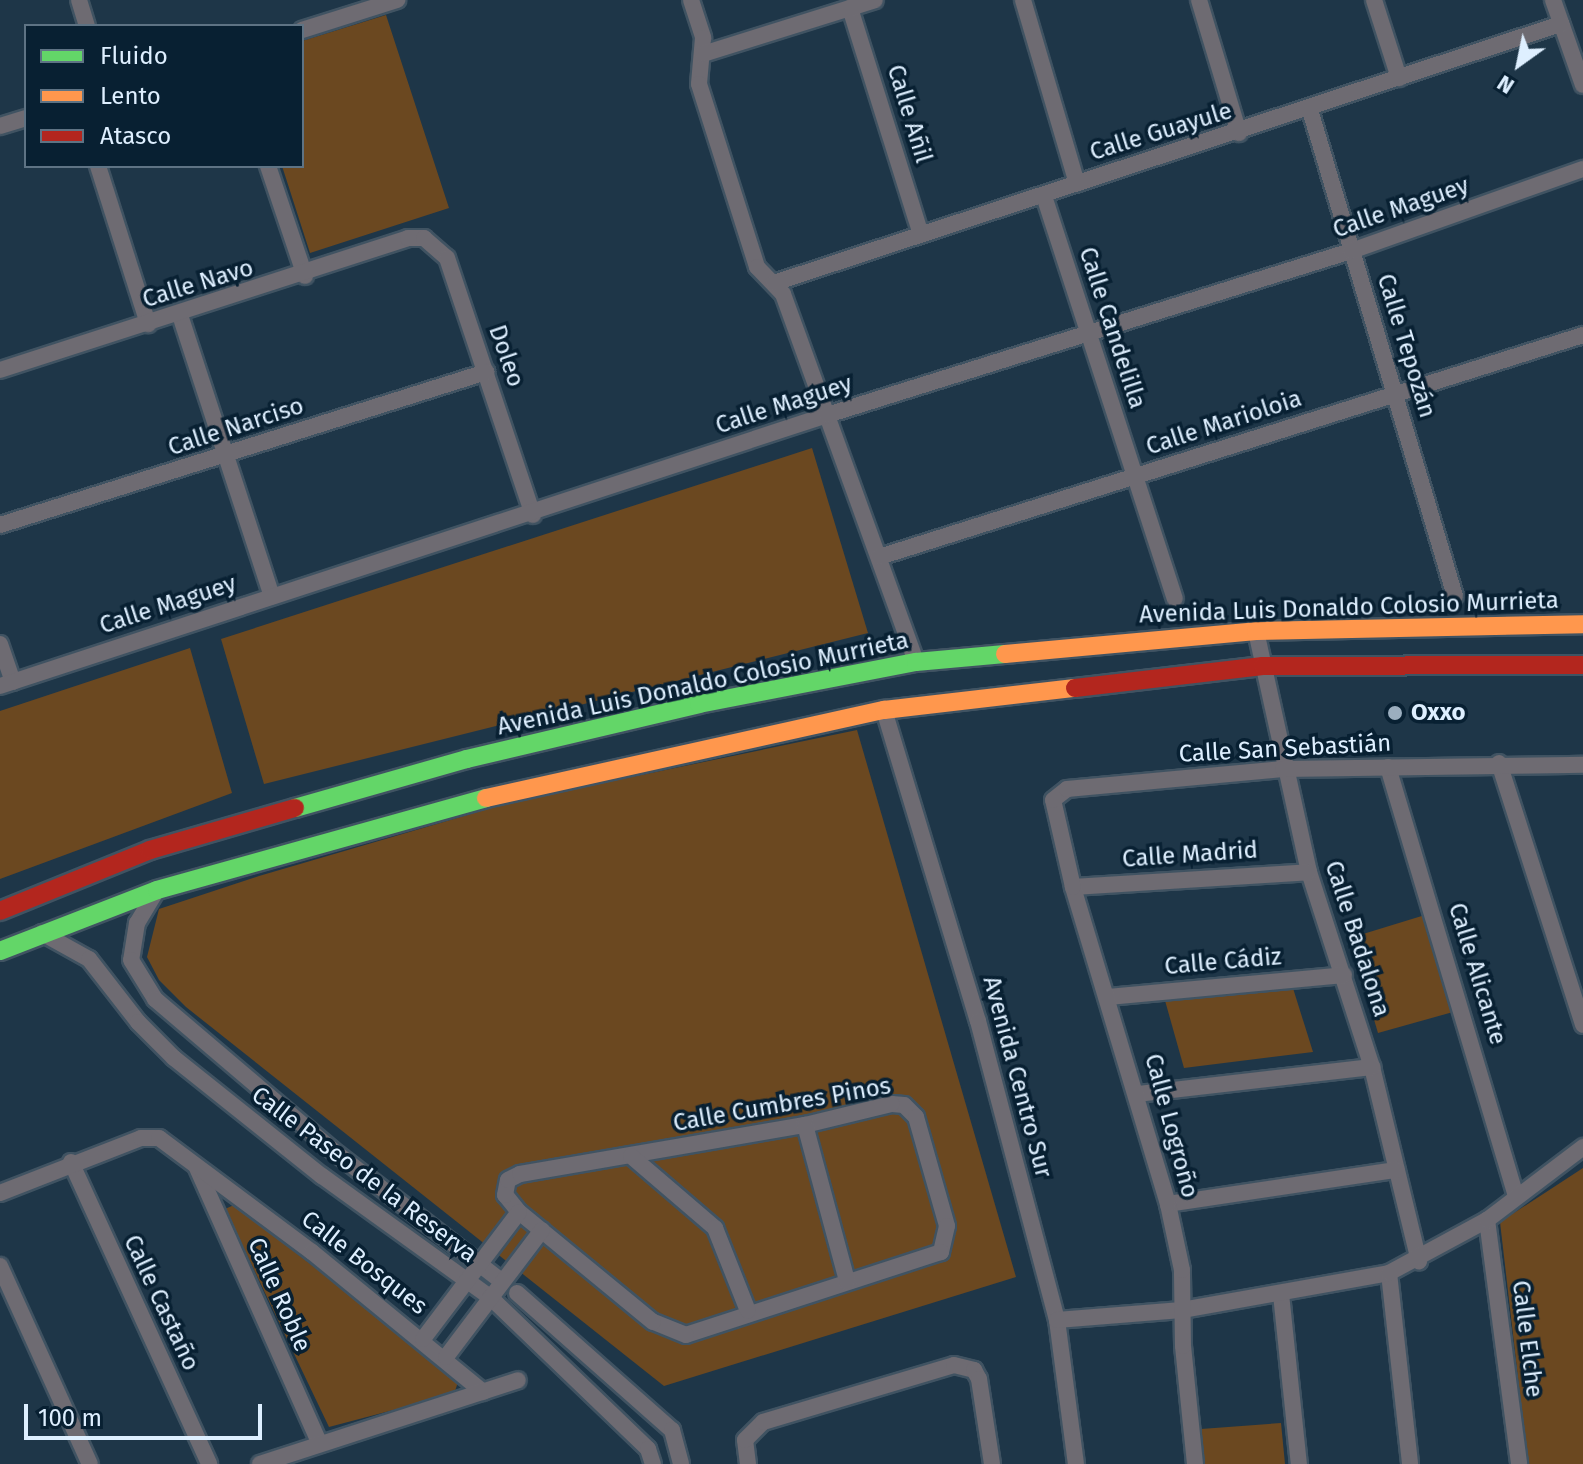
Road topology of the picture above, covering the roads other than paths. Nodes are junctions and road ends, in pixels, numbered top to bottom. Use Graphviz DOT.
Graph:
graph roads {
  1 [pos="79,0"];
  2 [pos="397,0"];
  3 [pos="691,0"];
  4 [pos="875,0"];
  5 [pos="1023,0"];
  6 [pos="1199,0"];
  7 [pos="1374,0"];
  8 [pos="1553,0"];
  9 [pos="378,3"];
  10 [pos="850,8"];
  11 [pos="86,24"];
  12 [pos="1561,24"];
  13 [pos="304,29"];
  14 [pos="703,54"];
  15 [pos="1399,78"];
  16 [pos="1583,85"];
  17 [pos="1310,110"];
  18 [pos="24,119"];
  19 [pos="0,126"];
  20 [pos="1239,133"];
  21 [pos="99,168"];
  22 [pos="269,168"];
  23 [pos="1583,169"];
  24 [pos="1077,183"];
  25 [pos="1044,196"];
  26 [pos="921,234"];
  27 [pos="408,238"];
  28 [pos="1351,251"];
  29 [pos="305,276"];
  30 [pos="774,283"];
  31 [pos="180,315"];
  32 [pos="148,324"];
  33 [pos="1088,334"];
  34 [pos="1583,335"];
  35 [pos="0,370"];
  36 [pos="486,372"];
  37 [pos="1396,393"];
  38 [pos="827,415"];
  39 [pos="224,456"];
  40 [pos="1136,476"];
  41 [pos="533,515"];
  42 [pos="0,525"];
  43 [pos="879,557"];
  44 [pos="272,596"];
  45 [pos="1455,596"];
  46 [pos="1175,598"];
  47 [pos="1583,624"];
  48 [pos="1256,631"];
  49 [pos="0,644"];
  50 [pos="916,662"];
  51 [pos="1583,665"];
  52 [pos="1263,666"];
  53 [pos="6,684"];
  54 [pos="884,710"];
  55 [pos="1499,763"];
  56 [pos="1583,765"];
  57 [pos="1388,767"];
  58 [pos="1283,769"];
  59 [pos="1052,810"];
  60 [pos="1309,872"];
  61 [pos="1073,887"];
  62 [pos="157,890"];
  63 [pos="0,911"];
  64 [pos="40,932"];
  65 [pos="0,951"];
  66 [pos="136,974"];
  67 [pos="1344,975"];
  68 [pos="107,983"];
  69 [pos="1108,997"];
  70 [pos="1583,1025"];
  71 [pos="1372,1067"];
  72 [pos="1138,1094"];
  73 [pos="805,1125"];
  74 [pos="1583,1147"];
  75 [pos="631,1156"];
  76 [pos="71,1162"];
  77 [pos="196,1164"];
  78 [pos="1396,1170"];
  79 [pos="0,1193"];
  80 [pos="1516,1196"];
  81 [pos="1168,1204"];
  82 [pos="519,1212"];
  83 [pos="1487,1220"];
  84 [pos="542,1230"];
  85 [pos="1419,1261"];
  86 [pos="479,1265"];
  87 [pos="0,1266"];
  88 [pos="1389,1273"];
  89 [pos="501,1281"];
  90 [pos="847,1281"];
  91 [pos="465,1282"];
  92 [pos="517,1293"];
  93 [pos="1281,1294"];
  94 [pos="490,1297"];
  95 [pos="1182,1310"];
  96 [pos="748,1311"];
  97 [pos="1057,1320"];
  98 [pos="423,1339"];
  99 [pos="446,1357"];
  100 [pos="518,1380"];
  101 [pos="483,1392"];
  102 [pos="320,1444"];
  103 [pos="90,1464"];
  104 [pos="209,1464"];
  105 [pos="260,1464"];
  106 [pos="653,1464"];
  107 [pos="681,1464"];
  108 [pos="748,1464"];
  109 [pos="992,1464"];
  110 [pos="1076,1464"];
  111 [pos="1195,1464"];
  112 [pos="1299,1464"];
  113 [pos="1410,1464"];
  114 [pos="1519,1464"];
  1 -- 11 [label="street"];
  2 -- 9 [label="street"];
  3 -- 14 [label="street"];
  4 -- 10 [label="street"];
  5 -- 24 [label="street"];
  6 -- 20 [label="street"];
  7 -- 15 [label="street"];
  8 -- 12 [label="street"];
  9 -- 13 [label="street"];
  10 -- 14 [label="street"];
  10 -- 26 [label="street, Calle Añil"];
  12 -- 15 [label="street, Calle Guayule"];
  12 -- 16 [label="street"];
  14 -- 30 [label="street"];
  15 -- 17 [label="street, Calle Guayule"];
  17 -- 20 [label="street, Calle Guayule"];
  17 -- 28 [label="street, Calle Tepozán"];
  18 -- 19 [label="street"];
  20 -- 24 [label="street, Calle Guayule"];
  21 -- 32 [label="street"];
  22 -- 29 [label="street"];
  23 -- 28 [label="street, Calle Maguey"];
  24 -- 25 [label="street, Calle Guayule"];
  25 -- 26 [label="street, Calle Guayule"];
  25 -- 33 [label="street, Calle Candelilla"];
  26 -- 30 [label="street, Calle Guayule"];
  27 -- 29 [label="street, Calle Navo"];
  27 -- 36 [label="street, Doleo"];
  28 -- 33 [label="street, Calle Maguey"];
  28 -- 37 [label="street, Calle Tepozán"];
  29 -- 31 [label="street, Calle Navo"];
  30 -- 38 [label="street"];
  31 -- 32 [label="street, Calle Navo"];
  31 -- 39 [label="street"];
  32 -- 35 [label="street, Calle Navo"];
  33 -- 38 [label="street, Calle Maguey"];
  33 -- 40 [label="street, Calle Candelilla"];
  34 -- 37 [label="street, Calle Marioloia"];
  36 -- 39 [label="street, Calle Narciso"];
  36 -- 41 [label="street, Doleo"];
  37 -- 40 [label="street, Calle Marioloia"];
  37 -- 45 [label="street, Calle Tepozán"];
  38 -- 41 [label="street, Calle Maguey"];
  38 -- 43 [label="street"];
  39 -- 42 [label="street, Calle Narciso"];
  39 -- 44 [label="street"];
  40 -- 43 [label="street, Calle Marioloia"];
  40 -- 46 [label="street, Calle Candelilla"];
  41 -- 44 [label="street, Calle Maguey"];
  43 -- 50 [label="street"];
  44 -- 53 [label="street, Calle Maguey"];
  47 -- 48 [label="main road, Avenida Luis Donaldo Colosio Murrieta"];
  48 -- 50 [label="main road, Avenida Luis Donaldo Colosio Murrieta"];
  48 -- 52 [label="street, Calle Badalona"];
  49 -- 53 [label="street"];
  50 -- 63 [label="main road, Avenida Luis Donaldo Colosio Murrieta"];
  51 -- 52 [label="main road"];
  52 -- 54 [label="main road"];
  52 -- 58 [label="street, Calle Badalona"];
  54 -- 62 [label="main road"];
  54 -- 97 [label="street, Avenida Centro Sur"];
  55 -- 56 [label="street, Calle San Sebastián"];
  55 -- 57 [label="street, Calle San Sebastián"];
  55 -- 70 [label="street"];
  57 -- 58 [label="street, Calle San Sebastián"];
  57 -- 80 [label="street, Calle Alicante"];
  58 -- 59 [label="street, Calle San Sebastián"];
  58 -- 60 [label="street, Calle Badalona"];
  59 -- 61 [label="street, Calle Logroño"];
  60 -- 61 [label="street, Calle Madrid"];
  60 -- 67 [label="street, Calle Badalona"];
  61 -- 69 [label="street, Calle Logroño"];
  62 -- 64 [label="main road"];
  62 -- 66 [label="street"];
  64 -- 65 [label="main road"];
  64 -- 68 [label="street, Calle Paseo de la Reserva"];
  66 -- 68 [label="street"];
  66 -- 86 [label="street, Calle Paseo de la Reserva"];
  67 -- 69 [label="street, Calle Cádiz"];
  67 -- 71 [label="street, Calle Badalona"];
  68 -- 91 [label="street, Calle Paseo de la Reserva"];
  69 -- 72 [label="street, Calle Logroño"];
  71 -- 72 [label="street"];
  71 -- 78 [label="street, Calle Badalona"];
  72 -- 81 [label="street, Calle Logroño"];
  73 -- 75 [label="street, Calle Cumbres Pinos"];
  73 -- 90 [label="street"];
  73 -- 90 [label="street, Calle Cumbres Pinos"];
  74 -- 80 [label="street"];
  75 -- 82 [label="street, Calle Cumbres Pinos"];
  75 -- 96 [label="street"];
  76 -- 77 [label="street, Calle Bosques"];
  76 -- 79 [label="street, Calle Bosques"];
  76 -- 104 [label="street, Calle Castaño"];
  77 -- 98 [label="street, Calle Bosques"];
  77 -- 102 [label="street, Calle Roble"];
  78 -- 81 [label="street"];
  78 -- 85 [label="street, Calle Badalona"];
  80 -- 83 [label="street"];
  81 -- 95 [label="street, Calle Logroño"];
  82 -- 84 [label="street, Calle Cumbres Pinos"];
  82 -- 86 [label="street"];
  83 -- 85 [label="street"];
  83 -- 114 [label="street, Calle Elche"];
  84 -- 89 [label="street"];
  84 -- 96 [label="street, Calle Cumbres Pinos"];
  85 -- 88 [label="street"];
  86 -- 89 [label="street, Calle Paseo de la Reserva"];
  86 -- 91 [label="street"];
  87 -- 103 [label="street"];
  88 -- 93 [label="street"];
  88 -- 113 [label="street"];
  89 -- 94 [label="street"];
  90 -- 96 [label="street, Calle Cumbres Pinos"];
  91 -- 94 [label="street, Calle Paseo de la Reserva"];
  91 -- 98 [label="street"];
  92 -- 107 [label="street"];
  93 -- 95 [label="street"];
  93 -- 112 [label="street"];
  94 -- 99 [label="street"];
  94 -- 106 [label="street, Calle Paseo de la Reserva"];
  95 -- 97 [label="street"];
  95 -- 111 [label="street, Calle Logroño"];
  97 -- 110 [label="street, Avenida Centro Sur"];
  98 -- 99 [label="street, Calle Bosques"];
  99 -- 101 [label="street, Calle Bosques"];
  100 -- 101 [label="street"];
  101 -- 102 [label="street"];
  102 -- 105 [label="street"];
  108 -- 109 [label="street"];
}
